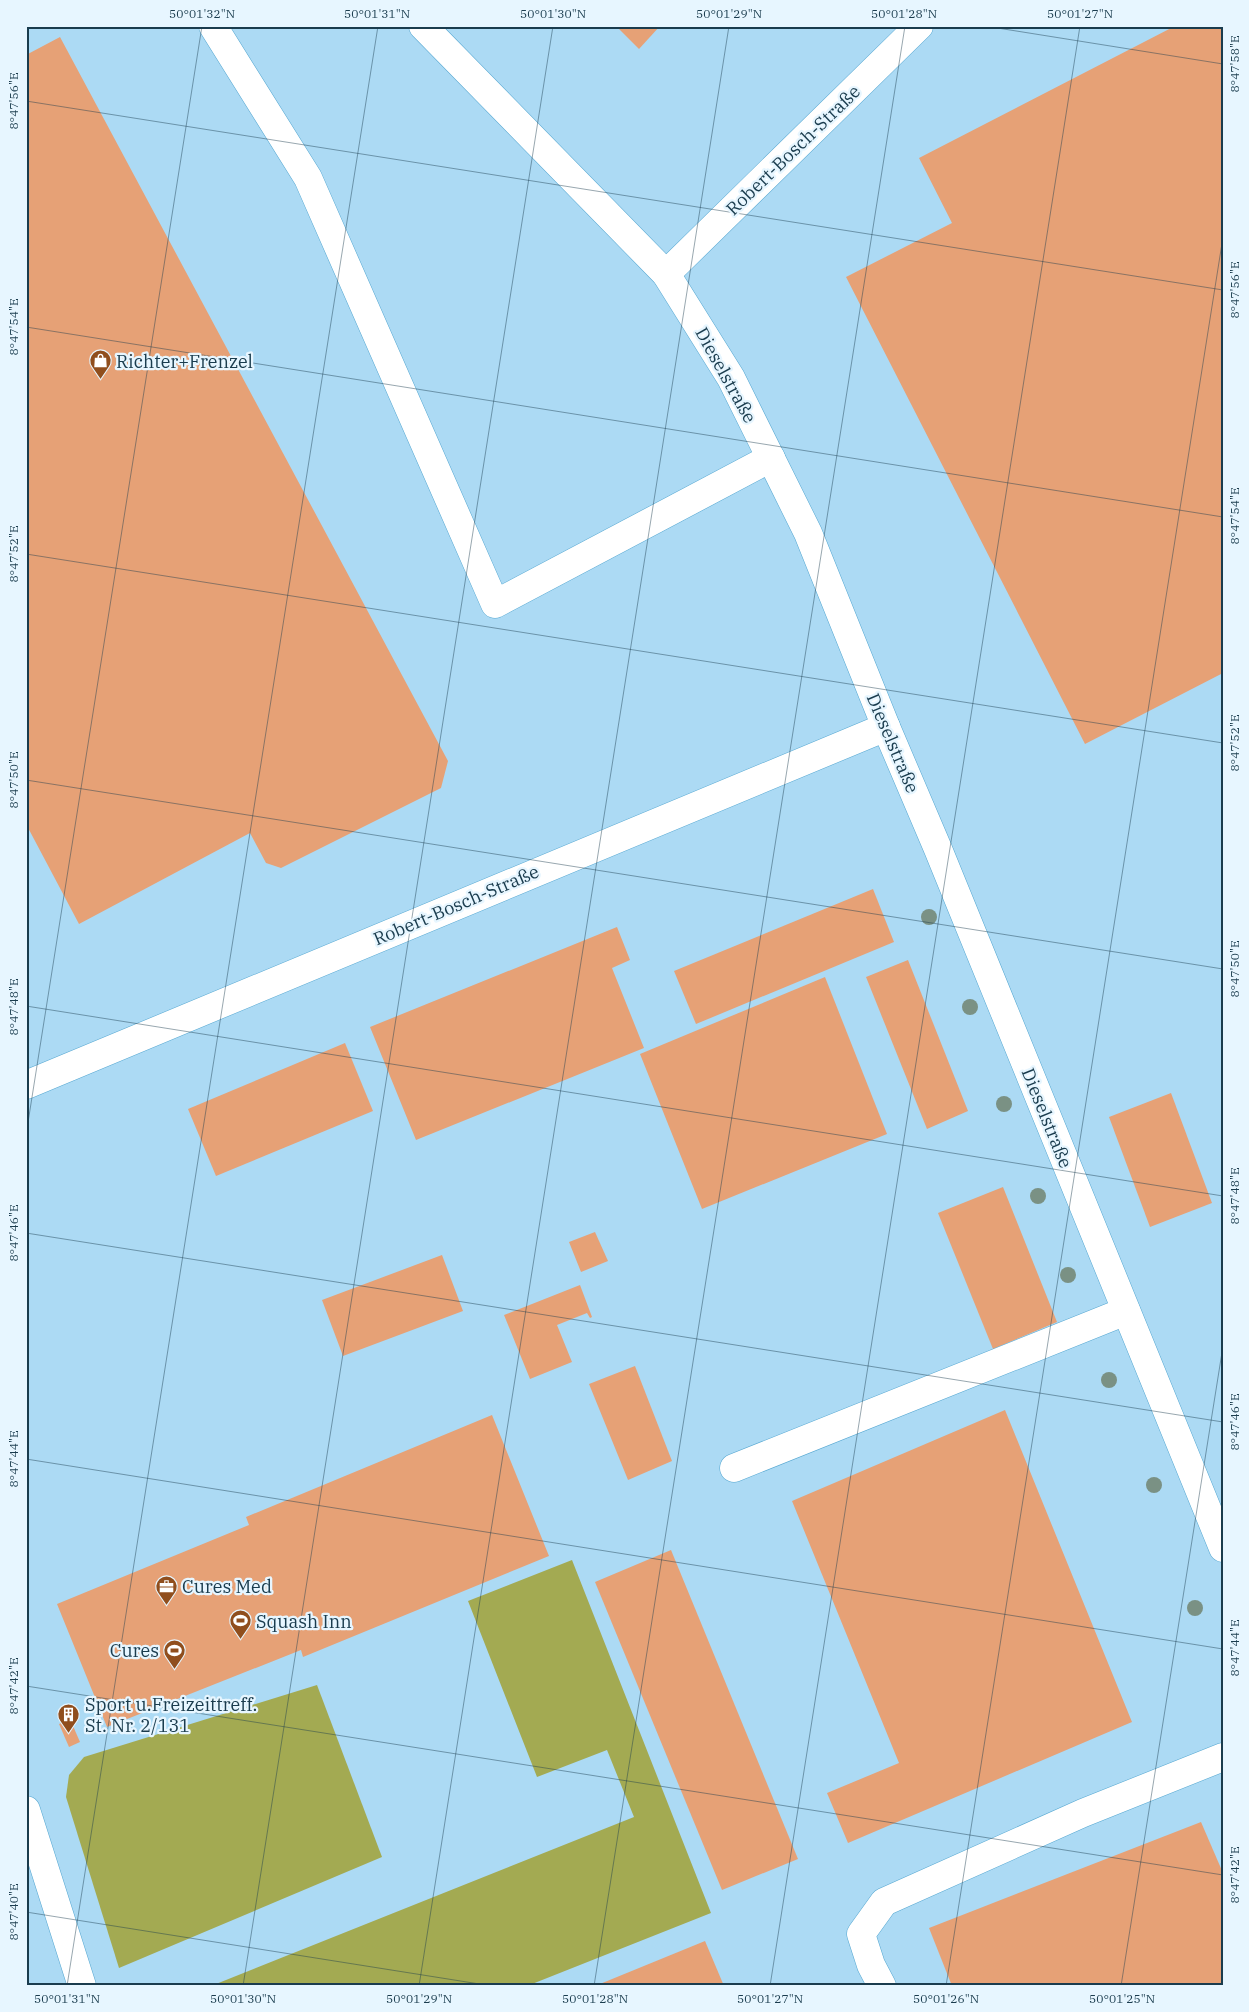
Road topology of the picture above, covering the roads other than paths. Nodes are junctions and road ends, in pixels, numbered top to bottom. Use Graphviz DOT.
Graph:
graph roads {
  1 [pos="213,26"];
  2 [pos="423,26"];
  3 [pos="919,26"];
  4 [pos="666,274"];
  5 [pos="771,458"];
  6 [pos="886,727"];
  7 [pos="26,1085"];
  8 [pos="1126,1311"];
  9 [pos="734,1468"];
  10 [pos="1223,1548"];
  11 [pos="1223,1757"];
  12 [pos="26,1810"];
  13 [pos="82,1986"];
  14 [pos="882,1986"];
  1 -- 5 [label="street"];
  2 -- 4 [label="street, Dieselstraße"];
  3 -- 4 [label="street, Robert-Bosch-Straße"];
  4 -- 5 [label="street, Dieselstraße"];
  5 -- 6 [label="street, Dieselstraße"];
  6 -- 7 [label="street, Robert-Bosch-Straße"];
  6 -- 8 [label="street, Dieselstraße"];
  8 -- 9 [label="street"];
  8 -- 10 [label="street, Dieselstraße"];
  11 -- 14 [label="street"];
  12 -- 13 [label="street"];
}
